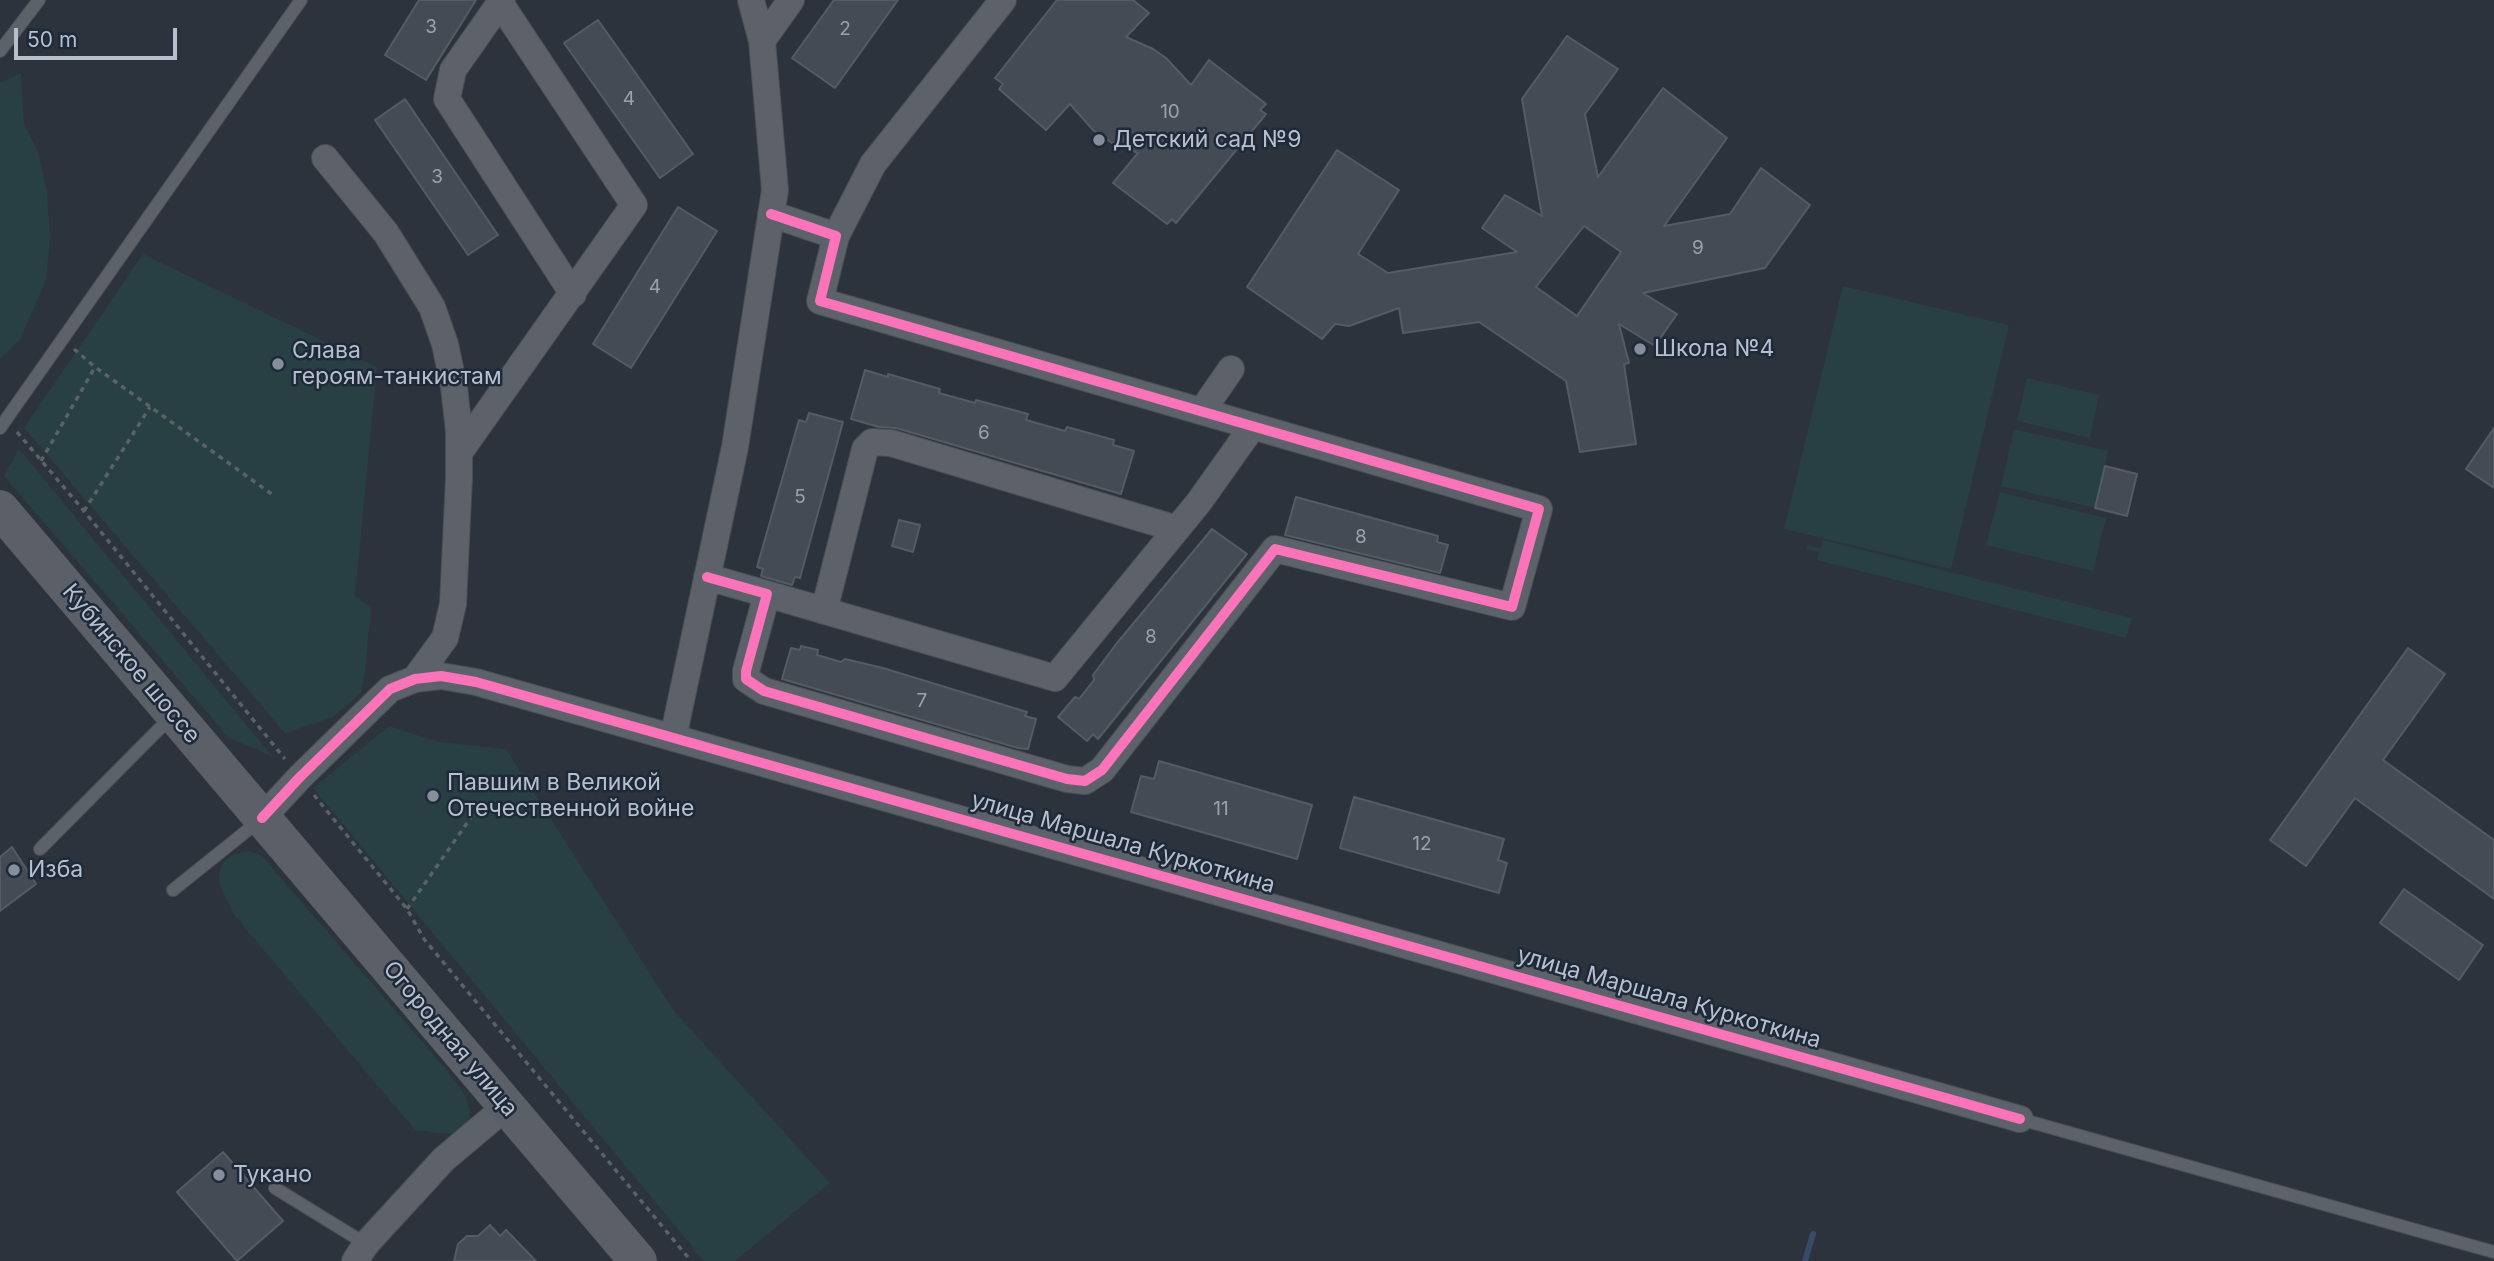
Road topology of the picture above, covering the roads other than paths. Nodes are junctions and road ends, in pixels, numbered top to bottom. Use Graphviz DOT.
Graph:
graph roads {
  1 [pos="38,0"];
  2 [pos="301,0"];
  3 [pos="751,0"];
  4 [pos="791,0"];
  5 [pos="1003,0"];
  6 [pos="501,1"];
  7 [pos="762,41"];
  8 [pos="0,51"];
  9 [pos="325,158"];
  10 [pos="771,214"];
  11 [pos="836,236"];
  12 [pos="573,294"];
  13 [pos="1231,369"];
  14 [pos="1202,411"];
  15 [pos="3,423"];
  16 [pos="1253,426"];
  17 [pos="459,453"];
  18 [pos="0,509"];
  19 [pos="1177,529"];
  20 [pos="707,577"];
  21 [pos="767,594"];
  22 [pos="824,611"];
  23 [pos="415,679"];
  24 [pos="173,714"];
  25 [pos="673,738"];
  26 [pos="262,818"];
  27 [pos="40,849"];
  28 [pos="173,890"];
  29 [pos="507,1106"];
  30 [pos="2020,1119"];
  31 [pos="275,1188"];
  32 [pos="2494,1252"];
  33 [pos="360,1253"];
  34 [pos="638,1261"];
  1 -- 8 [label="lane"];
  2 -- 15 [label="lane"];
  3 -- 7 [label="street"];
  4 -- 7 [label="street"];
  5 -- 11 [label="street"];
  6 -- 12 [label="street"];
  6 -- 12 [label="street"];
  7 -- 10 [label="street"];
  9 -- 17 [label="street"];
  10 -- 11 [label="street"];
  10 -- 20 [label="street"];
  11 -- 14 [label="street"];
  12 -- 17 [label="street"];
  13 -- 14 [label="street"];
  14 -- 16 [label="street"];
  16 -- 19 [label="street"];
  16 -- 21 [label="street"];
  17 -- 23 [label="street"];
  18 -- 24 [label="main road, Кубинское шоссе"];
  19 -- 22 [label="street"];
  19 -- 22 [label="street"];
  20 -- 21 [label="street"];
  20 -- 25 [label="street"];
  21 -- 22 [label="street"];
  23 -- 25 [label="street, улица Маршала Куркоткина"];
  23 -- 26 [label="street, улица Маршала Куркоткина"];
  24 -- 26 [label="main road, Кубинское шоссе"];
  24 -- 27 [label="lane"];
  25 -- 30 [label="street, улица Маршала Куркоткина"];
  26 -- 28 [label="lane"];
  26 -- 29 [label="main road, Огородная улица"];
  29 -- 33 [label="street"];
  29 -- 34 [label="main road, Огородная улица"];
  30 -- 32 [label="lane"];
  31 -- 33 [label="lane"];
}
